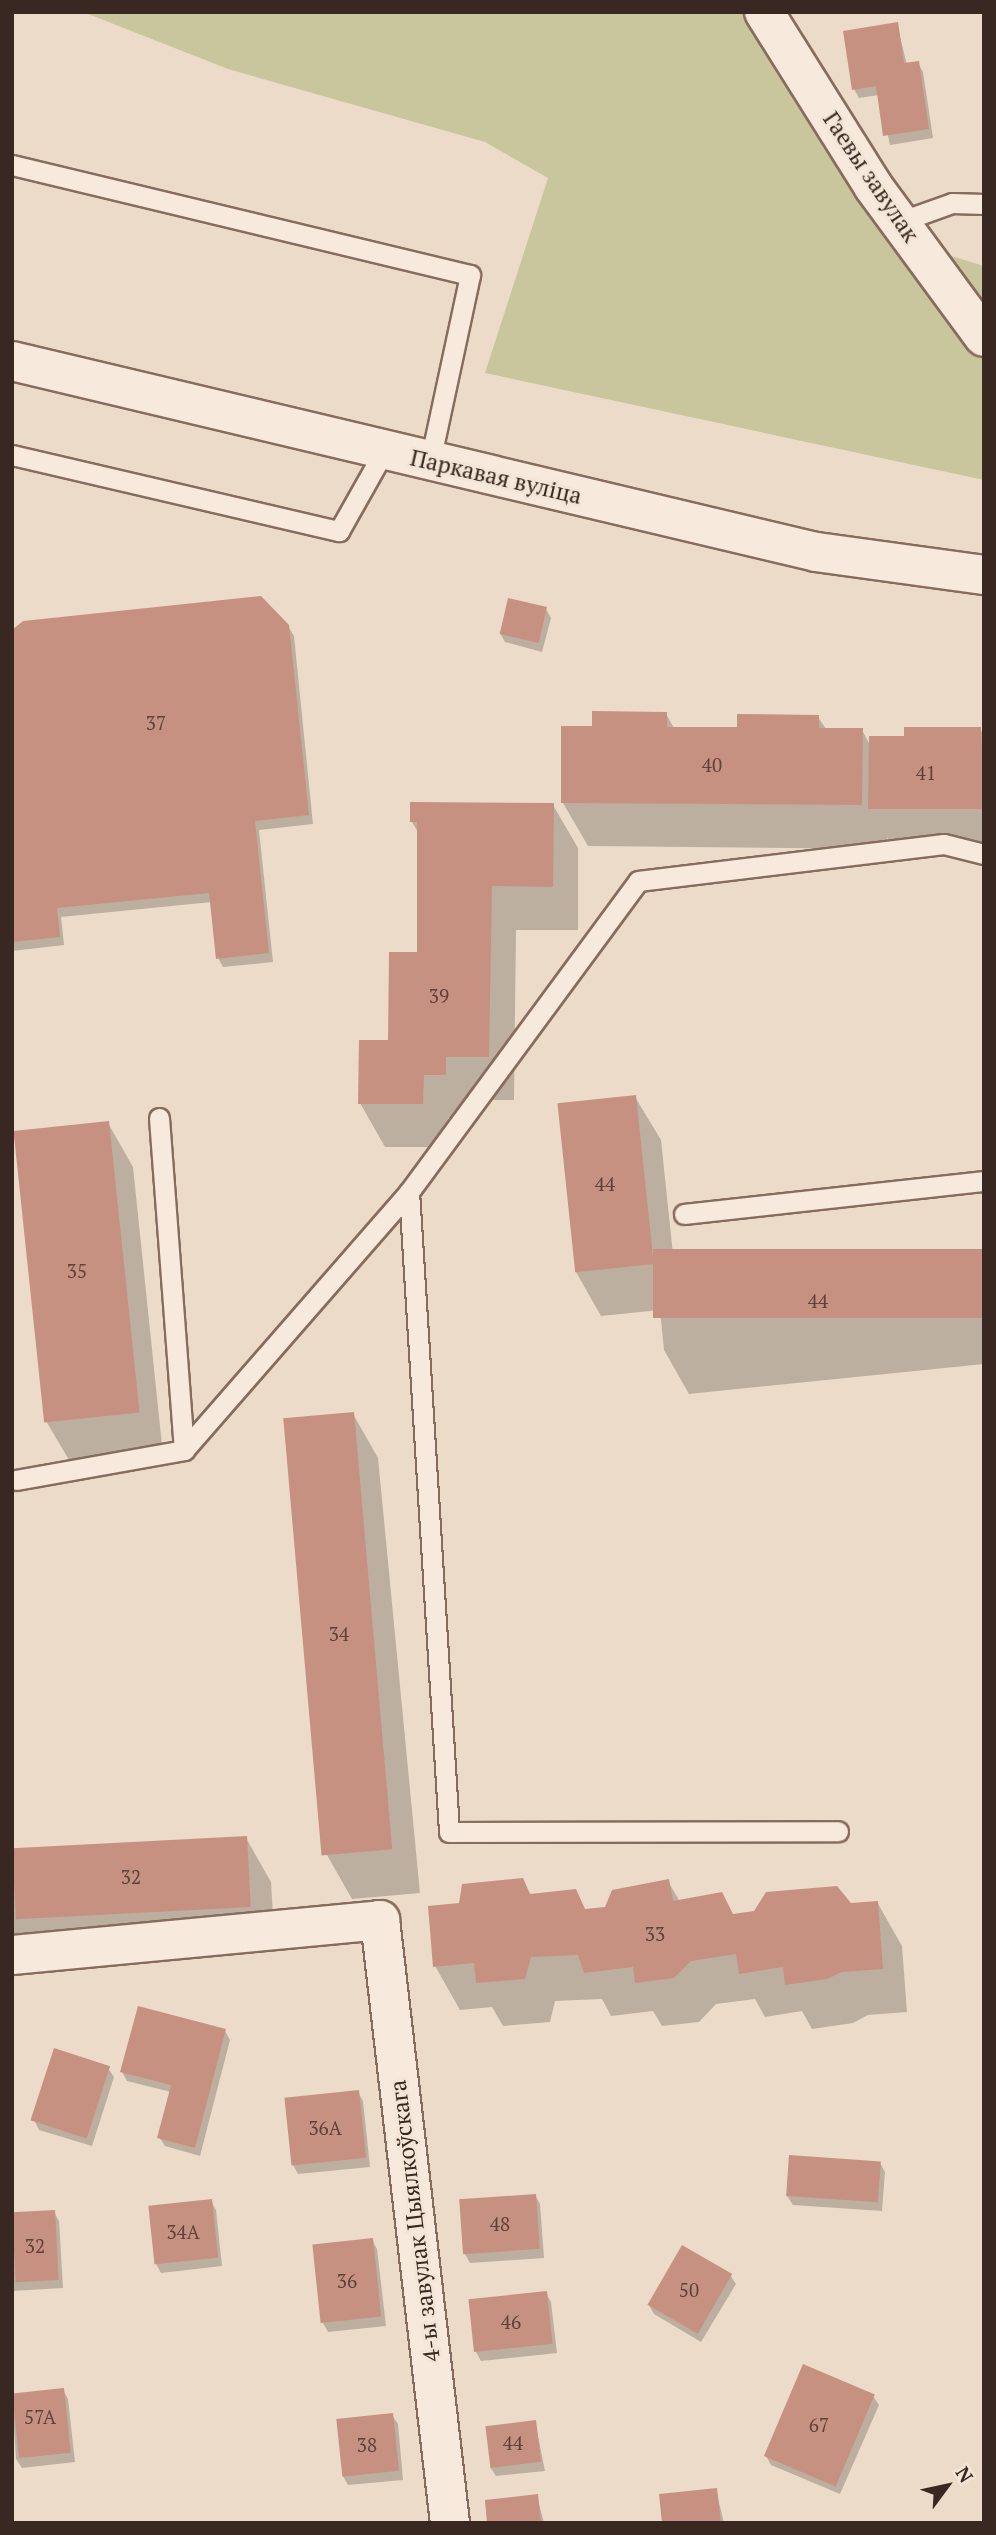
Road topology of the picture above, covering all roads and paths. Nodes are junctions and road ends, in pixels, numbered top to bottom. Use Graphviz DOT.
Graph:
graph roads {
  1 [pos="764,12"];
  2 [pos="12,165"];
  3 [pos="984,204"];
  4 [pos="899,222"];
  5 [pos="984,337"];
  6 [pos="12,361"];
  7 [pos="384,452"];
  8 [pos="12,455"];
  9 [pos="430,462"];
  10 [pos="984,575"];
  11 [pos="984,854"];
  12 [pos="159,1118"];
  13 [pos="984,1181"];
  14 [pos="410,1192"];
  15 [pos="684,1214"];
  16 [pos="184,1450"];
  17 [pos="16,1480"];
  18 [pos="838,1831"];
  19 [pos="12,1955"];
  20 [pos="450,2523"];
  1 -- 4 [label="street, Гаевы завулак"];
  2 -- 9 [label="lane"];
  3 -- 4 [label="lane"];
  4 -- 5 [label="street, Гаевы завулак"];
  6 -- 7 [label="street, Паркавая вуліца"];
  7 -- 8 [label="lane"];
  7 -- 9 [label="street, Паркавая вуліца"];
  9 -- 10 [label="street, Паркавая вуліца"];
  11 -- 14 [label="lane"];
  12 -- 16 [label="lane"];
  13 -- 15 [label="lane"];
  14 -- 16 [label="lane"];
  14 -- 18 [label="lane"];
  16 -- 17 [label="lane"];
  19 -- 20 [label="street, 4-ы завулак Цыялкоўскага"];
}
